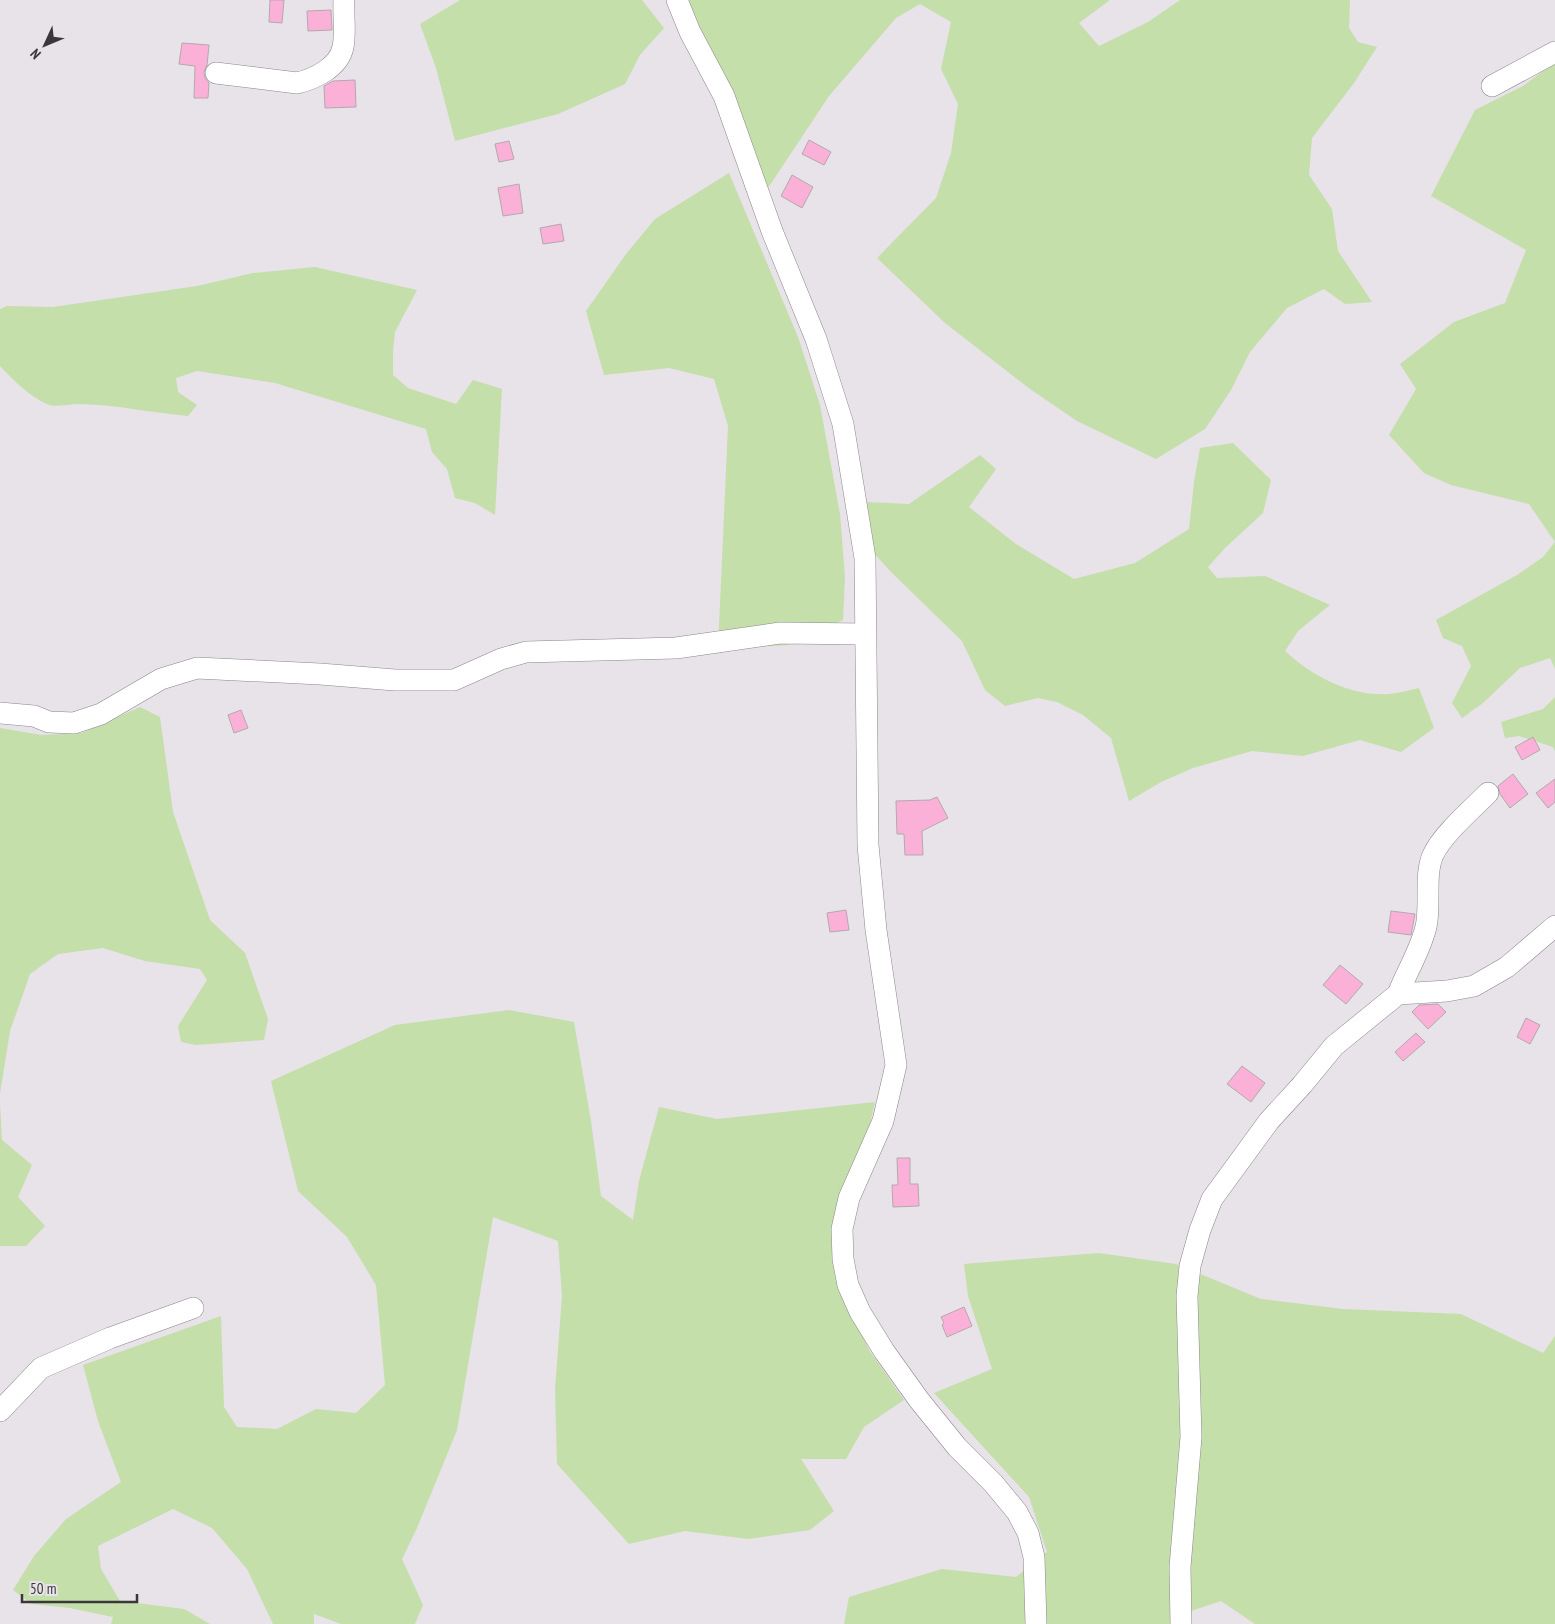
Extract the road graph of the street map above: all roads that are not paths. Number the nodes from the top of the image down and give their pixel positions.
1 (344, 0) edge
2 (677, 0) edge
3 (1555, 52) edge
4 (216, 73) dead end
5 (1492, 86) dead end
6 (865, 634) junction
7 (0, 713) edge
8 (1488, 793) dead end
9 (1555, 926) edge
10 (1398, 994) junction
11 (193, 1308) dead end
12 (0, 1411) edge
13 (1036, 1624) edge
14 (1181, 1624) edge

1 - 4 street
2 - 6 street
3 - 5 street
6 - 7 street
6 - 13 street
8 - 10 street
9 - 10 street
10 - 14 street
11 - 12 street

